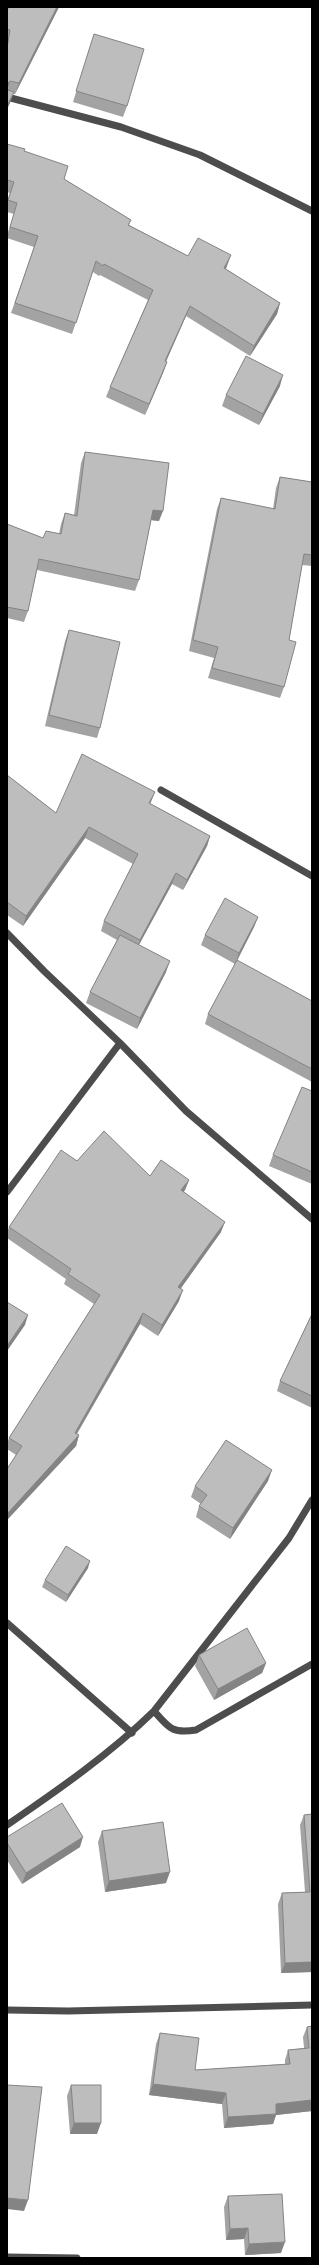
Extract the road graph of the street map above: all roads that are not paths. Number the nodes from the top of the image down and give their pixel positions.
1 (7, 97) edge
2 (312, 211) edge
3 (161, 790) dead end
4 (312, 876) edge
5 (7, 933) edge
6 (120, 1043) junction
7 (7, 1192) edge
8 (312, 1219) edge
9 (312, 1500) edge
10 (7, 1623) edge
11 (312, 1664) edge
12 (154, 1710) junction
13 (132, 1733) junction
14 (7, 1825) edge
15 (312, 2005) edge
16 (7, 2010) edge
17 (7, 2257) edge
18 (77, 2258) edge

1 - 2 street
3 - 4 street
5 - 6 street
6 - 7 street
6 - 8 street
9 - 12 street
10 - 13 street
11 - 12 street
12 - 13 street
13 - 14 street
15 - 16 street
17 - 18 street

